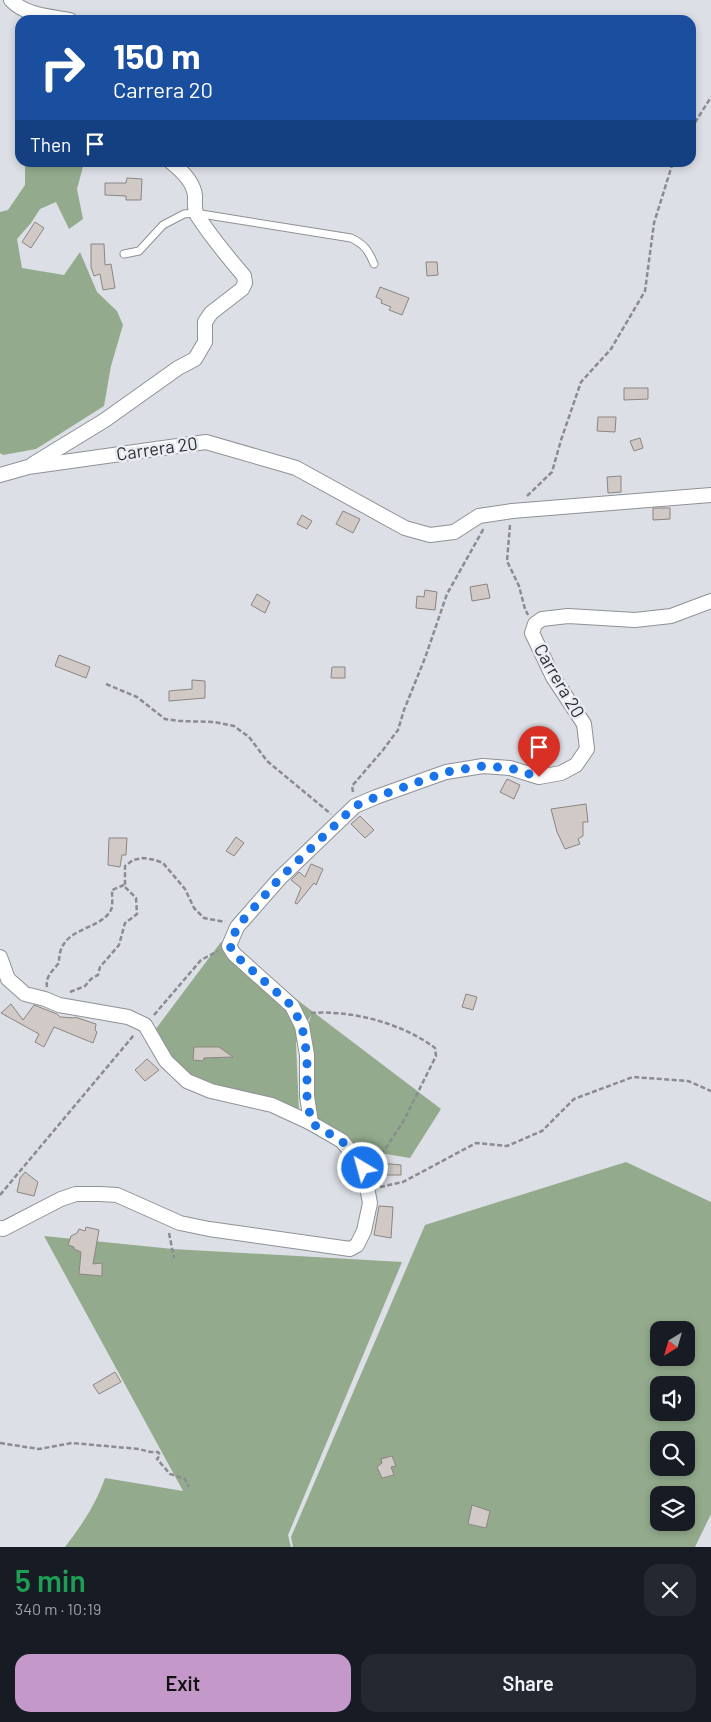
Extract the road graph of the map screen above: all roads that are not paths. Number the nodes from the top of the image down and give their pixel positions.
1 (11, 0) edge
2 (44, 15) edge
3 (177, 167) edge
4 (195, 213) junction
5 (124, 254) dead end
6 (374, 264) dead end
7 (28, 467) junction
8 (0, 475) edge
9 (711, 495) edge
10 (711, 601) edge
11 (0, 957) edge
12 (311, 1123) junction
13 (0, 1228) edge

1 - 2 street
3 - 4 street
4 - 5 lane
4 - 6 lane
4 - 7 street
7 - 8 street, Carrera 20
7 - 9 street, Carrera 20
10 - 12 street, Carrera 20
11 - 12 street
12 - 13 street

